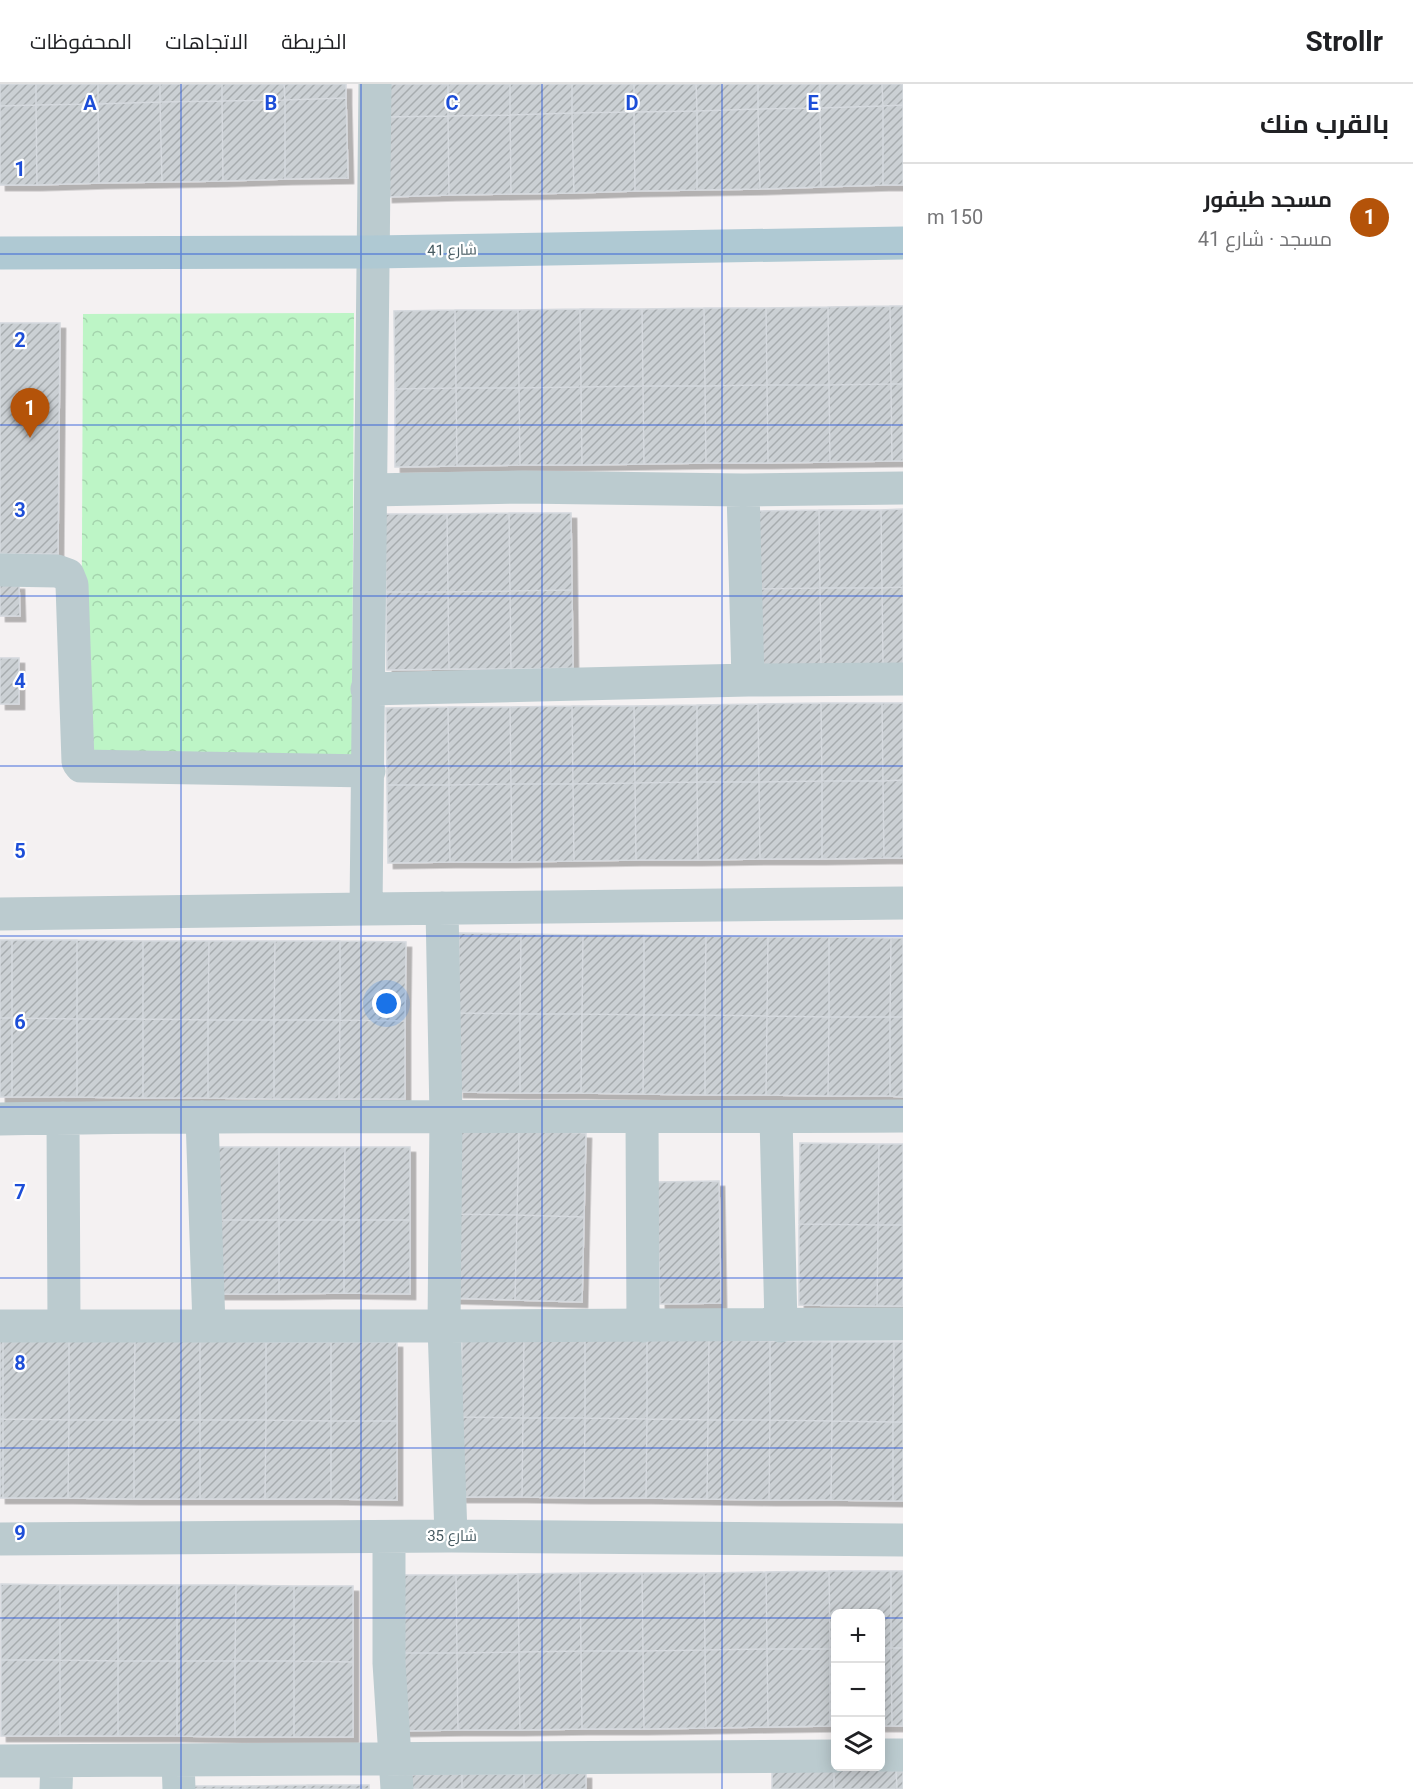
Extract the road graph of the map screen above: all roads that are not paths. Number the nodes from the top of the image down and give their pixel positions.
1 (375, 84) edge
2 (903, 243) edge
3 (373, 252) junction
4 (0, 253) edge
5 (903, 488) edge
6 (371, 490) junction
7 (742, 490) junction
8 (0, 570) edge
9 (903, 679) edge
10 (748, 680) junction
11 (367, 689) junction
12 (369, 771) junction
13 (903, 903) edge
14 (442, 908) junction
15 (366, 909) junction
16 (0, 914) edge
17 (446, 1116) junction
18 (903, 1116) edge
19 (202, 1117) junction
20 (776, 1117) junction
21 (63, 1118) junction
22 (642, 1118) junction
23 (0, 1119) edge
24 (903, 1324) edge
25 (64, 1325) junction
26 (0, 1326) edge
27 (209, 1326) junction
28 (444, 1326) junction
29 (643, 1326) junction
30 (781, 1326) junction
31 (451, 1536) junction
32 (389, 1537) junction
33 (0, 1539) edge
34 (903, 1540) edge
35 (885, 1755) edge
36 (903, 1755) edge
37 (831, 1756) edge
38 (0, 1761) edge
39 (396, 1774) edge
40 (57, 1775) edge
41 (178, 1775) edge

1 - 3 street
2 - 3 main road, شارع 41
3 - 4 main road, شارع 41
3 - 6 street
5 - 7 street
6 - 7 street
6 - 11 street
7 - 10 street
8 - 12 street
9 - 10 street
10 - 11 street
11 - 12 street
12 - 15 street
13 - 14 street
14 - 15 street
14 - 17 street
15 - 16 street
17 - 19 street
17 - 22 street
17 - 28 street
18 - 20 street
19 - 21 street
19 - 27 street
20 - 22 street
20 - 30 street
21 - 23 street
21 - 25 street
22 - 29 street
24 - 30 street
25 - 26 street
25 - 27 street
27 - 28 street
28 - 29 street
28 - 31 street
29 - 30 street
31 - 32 street, شارع 35
31 - 34 street, شارع 35
32 - 33 street, شارع 35
32 - 39 street
35 - 36 street
37 - 39 street
38 - 40 street
39 - 41 street
40 - 41 street

